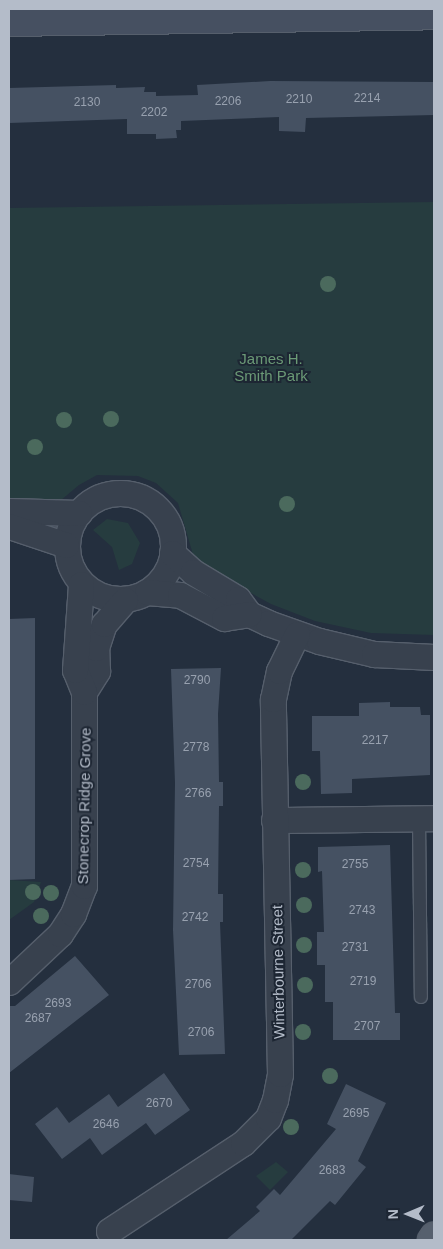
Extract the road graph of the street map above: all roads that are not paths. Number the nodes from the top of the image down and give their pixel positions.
1 (434, 15) edge
2 (9, 22) edge
3 (9, 511) edge
4 (79, 513) junction
5 (9, 526) edge
6 (66, 545) junction
7 (172, 553) junction
8 (81, 584) junction
9 (136, 596) junction
10 (249, 614) junction
11 (298, 634) junction
12 (434, 656) edge
13 (84, 692) junction
14 (427, 818) edge
15 (274, 820) junction
16 (9, 982) edge
17 (421, 997) dead end
18 (109, 1231) dead end
19 (434, 1237) edge
20 (432, 1240) edge

1 - 2 street
3 - 4 street
4 - 6 street
4 - 7 street
5 - 6 street
6 - 8 street
7 - 9 street
7 - 10 street
8 - 9 street
8 - 13 street, Stonecrop Ridge Grove
9 - 10 street
9 - 13 street
10 - 11 street
11 - 12 street
11 - 15 street, Winterbourne Street
13 - 16 street, Stonecrop Ridge Grove
14 - 15 street
14 - 17 lane
15 - 18 street, Winterbourne Street
19 - 20 main road

